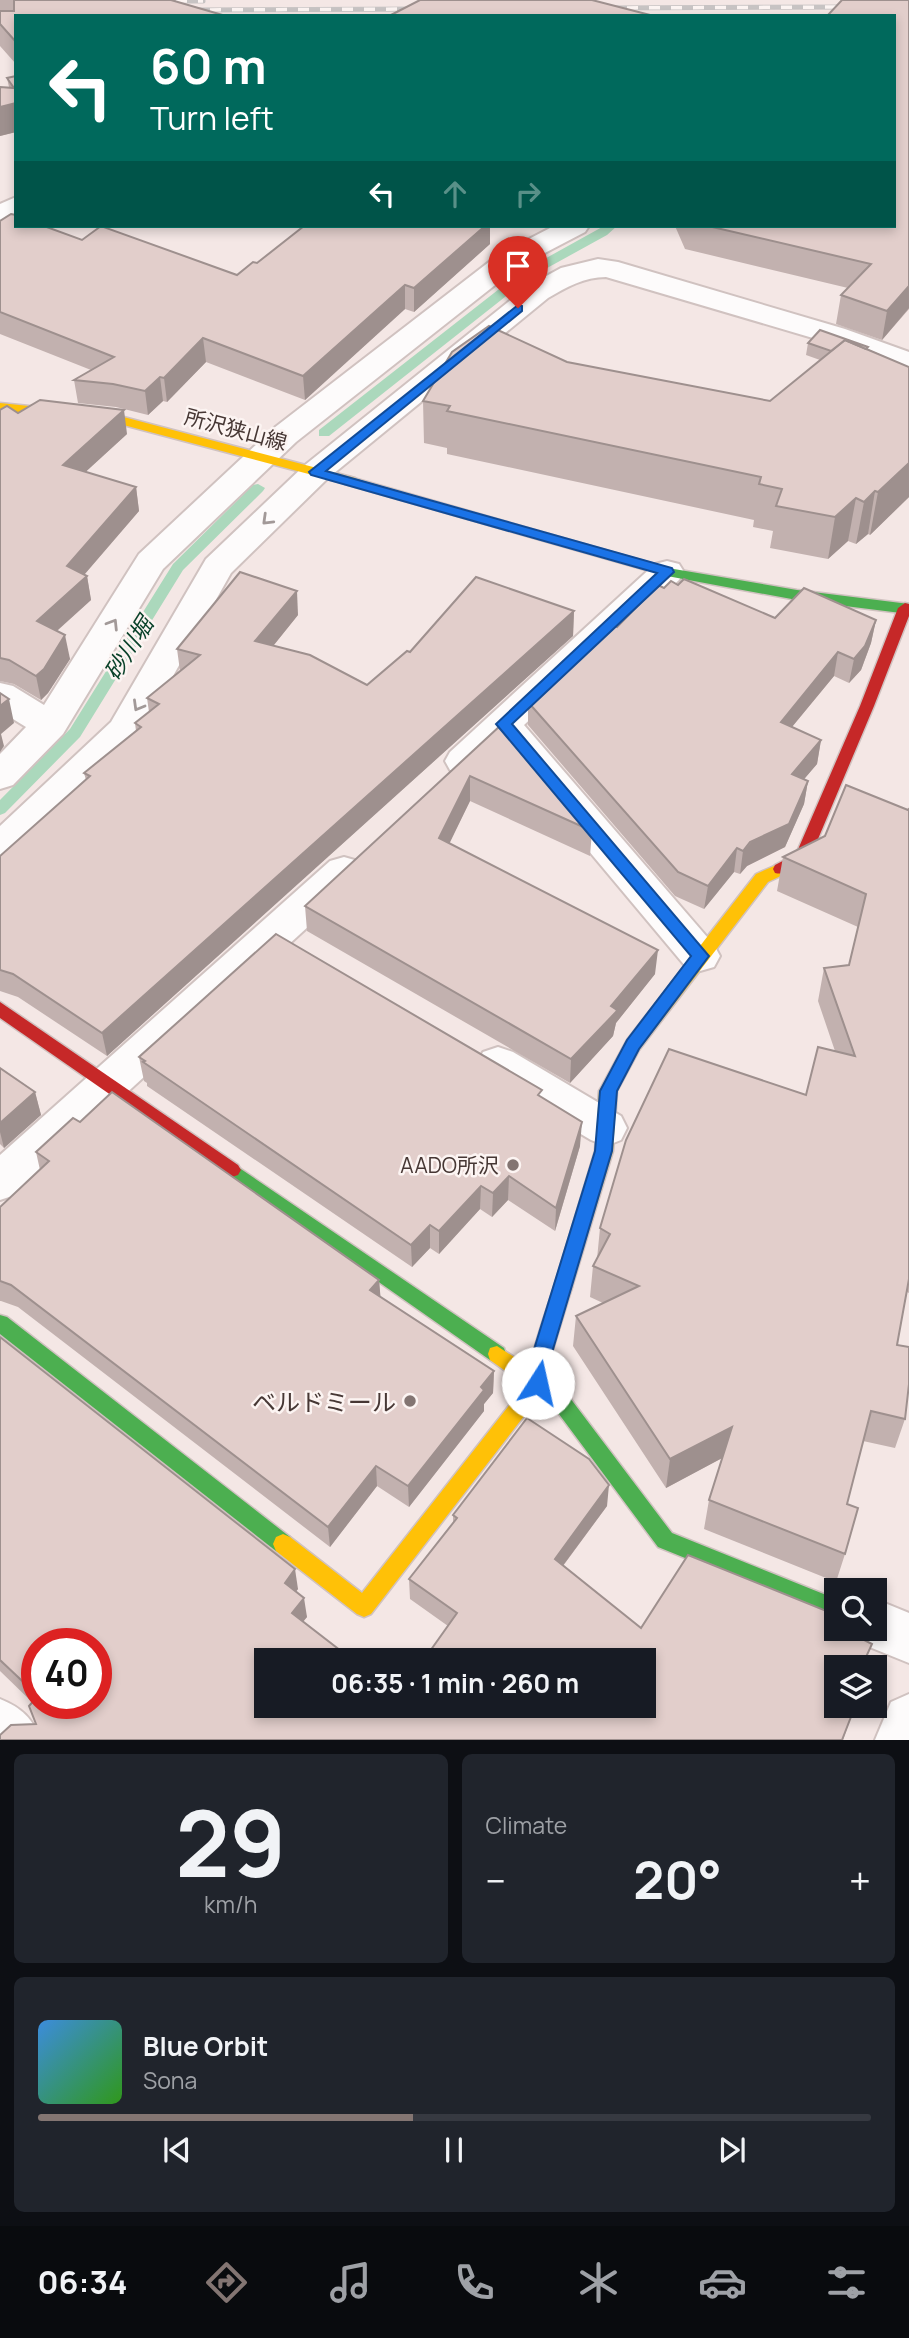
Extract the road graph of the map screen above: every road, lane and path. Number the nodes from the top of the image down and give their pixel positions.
1 (571, 228) edge
2 (909, 362) edge
3 (0, 407) edge
4 (263, 456) junction
5 (316, 472) junction
6 (667, 572) junction
7 (907, 609) edge
8 (0, 695) edge
9 (503, 724) junction
10 (50, 726) junction
11 (0, 776) edge
12 (434, 788) edge
13 (0, 849) edge
14 (365, 852) edge
15 (275, 934) junction
16 (311, 955) edge
17 (700, 956) junction
18 (0, 1009) edge
19 (466, 1045) edge
20 (107, 1085) junction
21 (606, 1128) junction
22 (0, 1182) edge
23 (0, 1323) edge
24 (538, 1383) junction
25 (824, 1604) edge
26 (887, 1629) edge
27 (909, 1638) edge
28 (909, 1720) edge
29 (0, 1725) edge
30 (15, 1740) edge
31 (901, 1740) edge

1 - 4 street
2 - 5 street
3 - 4 street, 所沢狭山線
4 - 5 street, 所沢狭山線
10 -> 4 street
5 - 6 street, 所沢狭山線
5 -> 13 street
6 - 7 street, 所沢狭山線
6 - 9 street
7 - 17 street
8 - 10 street
9 - 12 street
9 - 17 street
10 - 11 street
14 - 15 street
15 - 16 street
15 - 20 street
17 - 21 street
18 - 20 street
19 - 21 street
20 - 22 street
20 - 24 street
21 - 24 street
23 - 24 street
24 - 25 street
26 - 27 street
28 - 31 street
29 - 30 street

